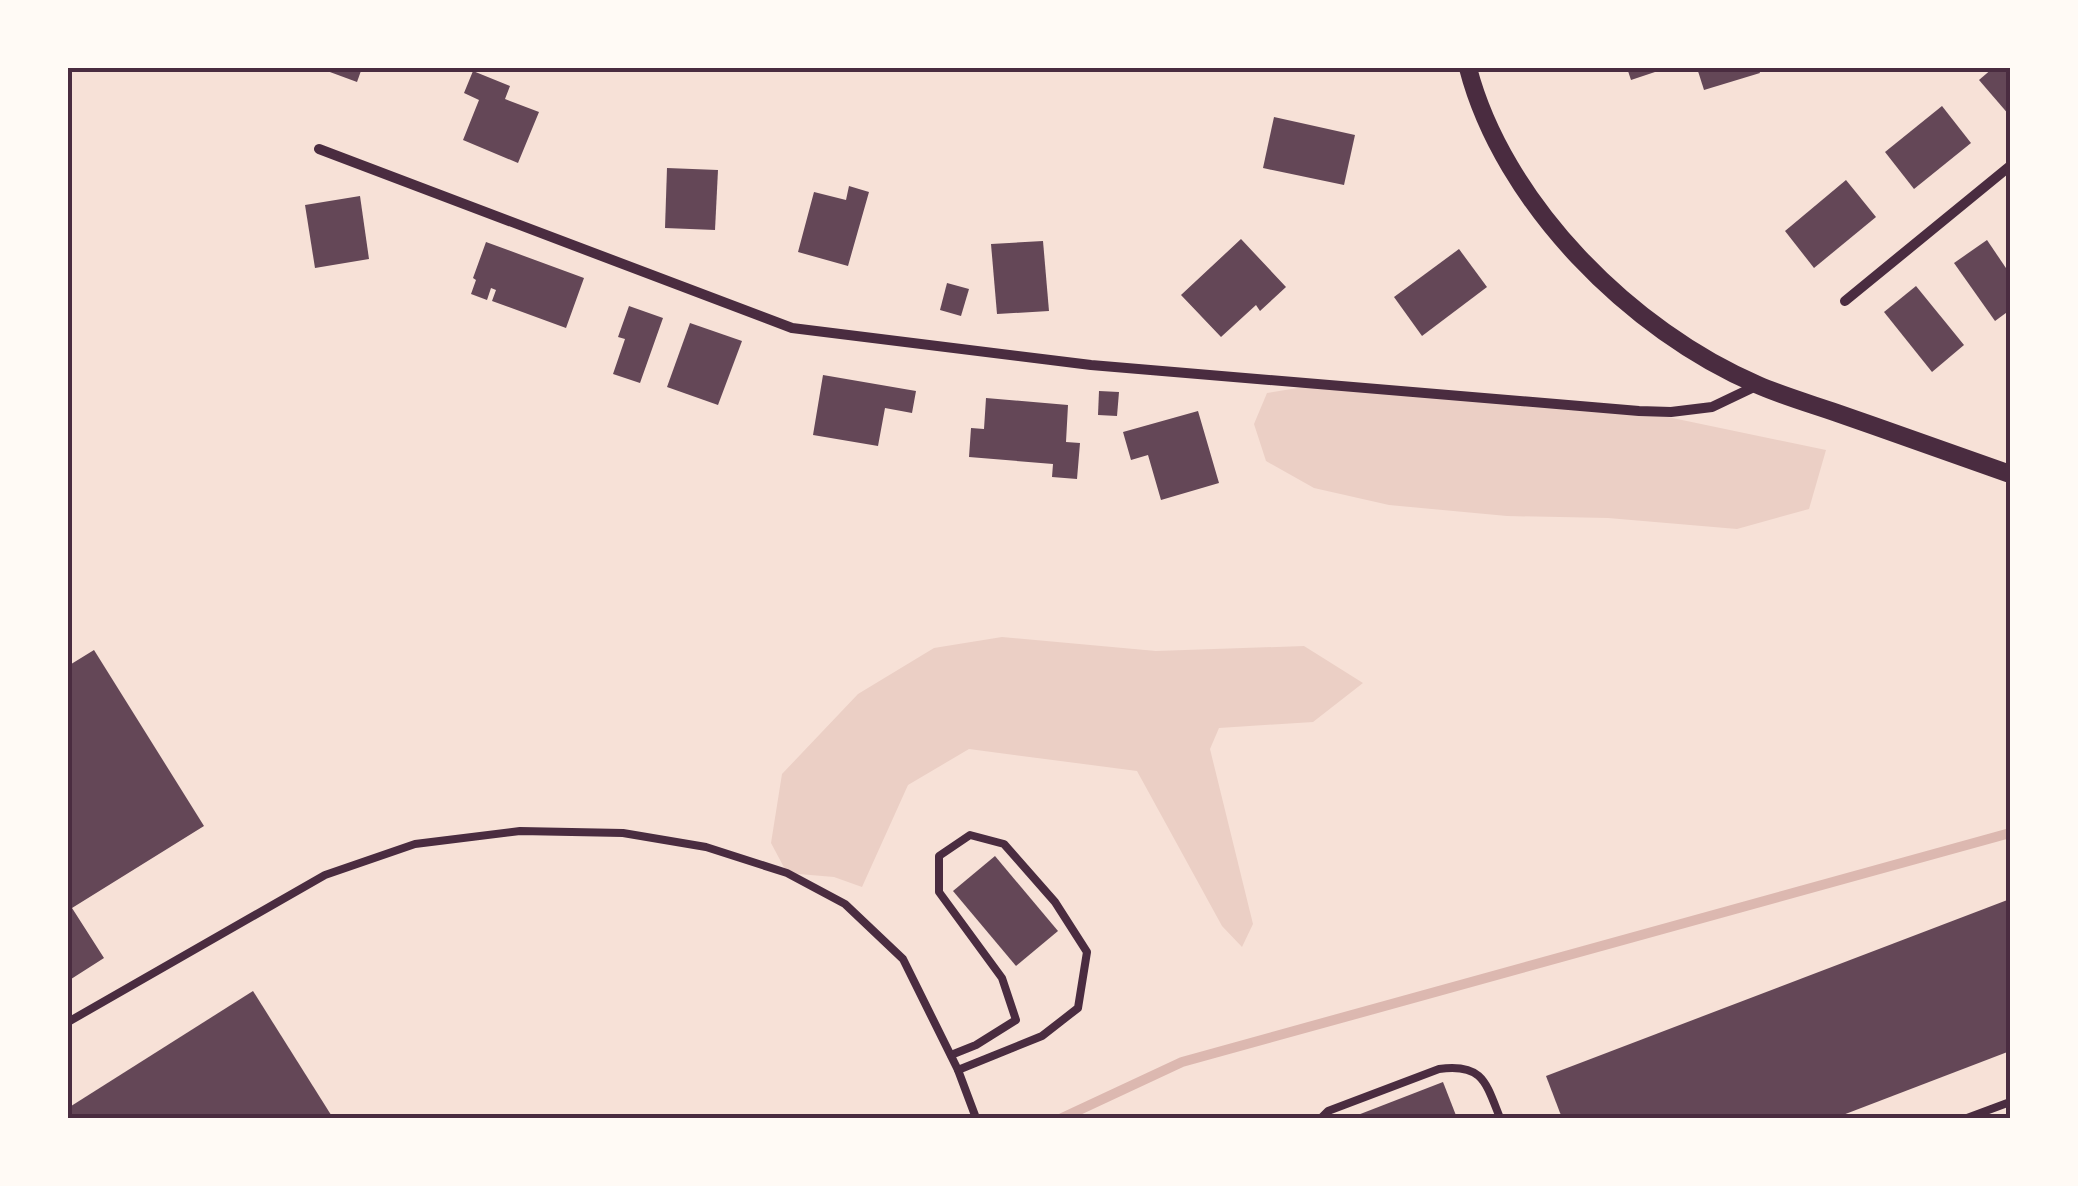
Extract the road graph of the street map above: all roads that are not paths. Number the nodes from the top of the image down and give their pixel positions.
1 (1468, 68) edge
2 (319, 150) dead end
3 (2010, 166) edge
4 (1845, 300) dead end
5 (1757, 385) junction
6 (2010, 474) edge
7 (68, 1022) edge
8 (951, 1055) junction
9 (958, 1070) junction
10 (2010, 1102) edge
11 (976, 1118) edge
12 (1321, 1118) edge
13 (1500, 1118) edge
14 (1967, 1118) edge

1 - 5 street
2 - 5 street
3 - 4 street
5 - 6 street
7 - 8 lane
8 - 9 lane
8 - 9 lane
9 - 11 lane
10 - 14 lane
12 - 13 lane

